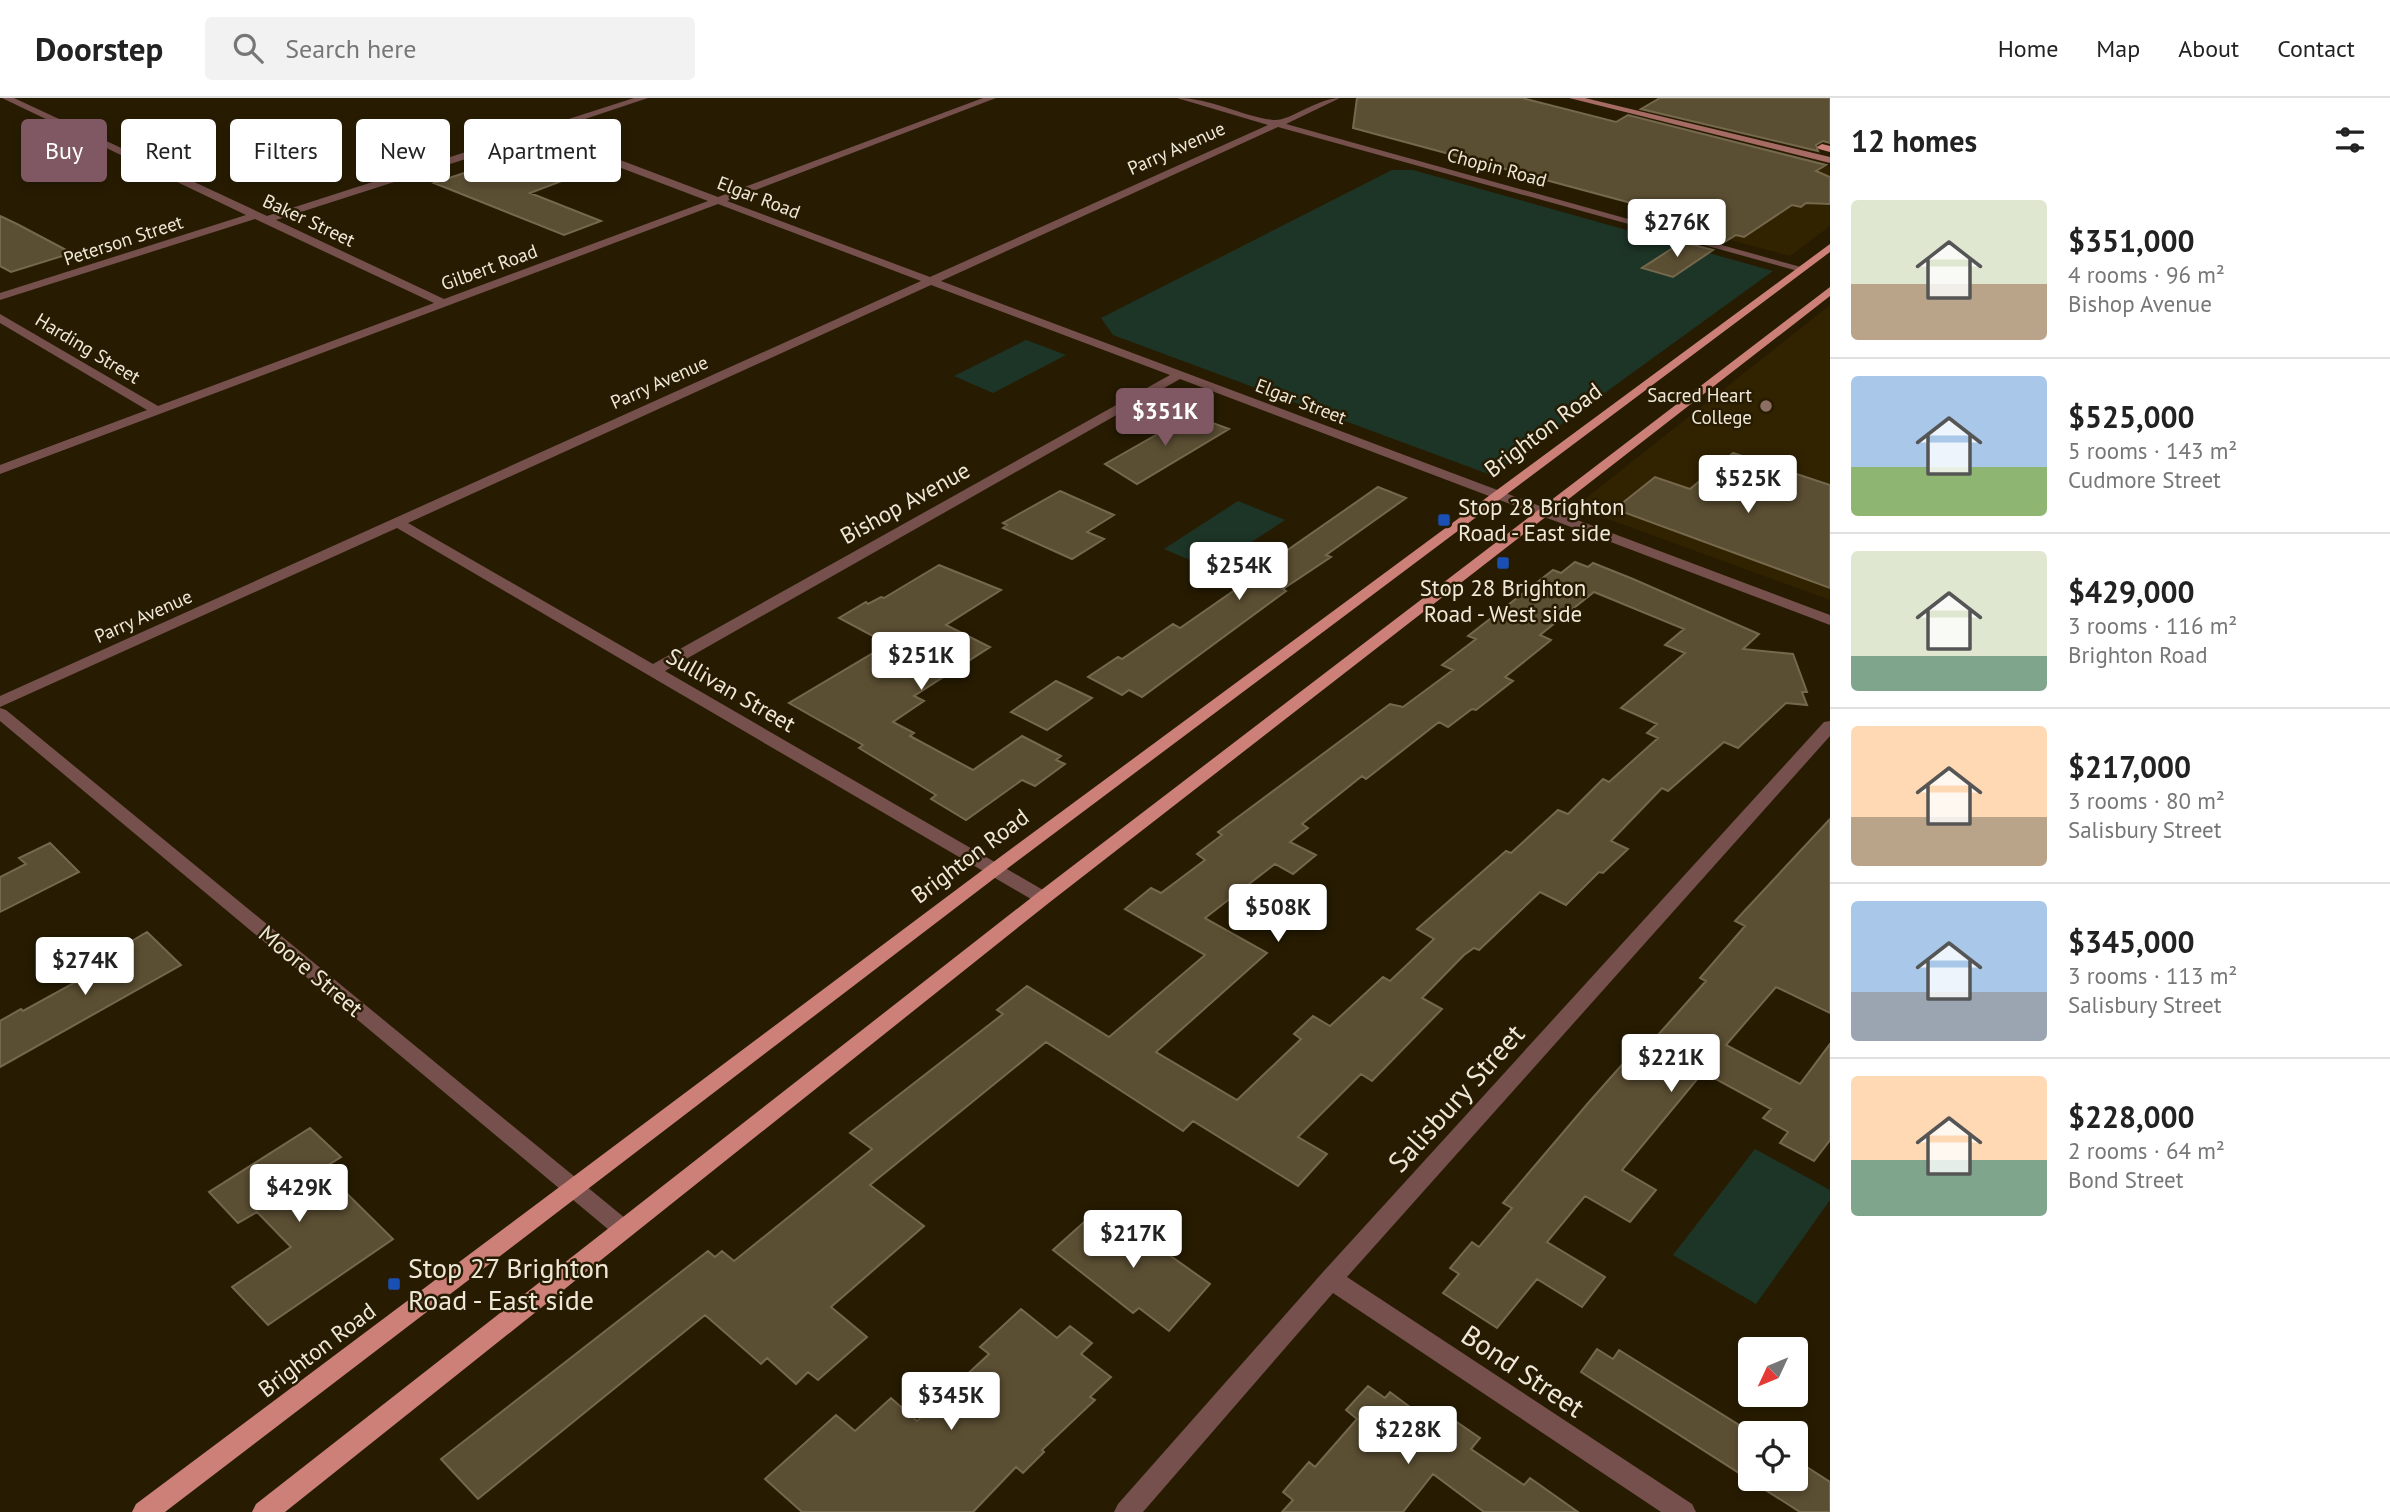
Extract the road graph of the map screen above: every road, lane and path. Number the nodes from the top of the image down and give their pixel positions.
1 (7, 98) edge
2 (643, 98) edge
3 (990, 98) edge
4 (1182, 98) edge
5 (1335, 98) edge
6 (1574, 98) edge
7 (1615, 98) edge
8 (577, 119) edge
9 (1276, 124) junction
10 (1827, 149) edge
11 (464, 155) edge
12 (1830, 160) edge
13 (621, 164) edge
14 (718, 200) junction
15 (261, 218) junction
16 (1830, 247) edge
17 (1802, 269) junction
18 (930, 280) junction
19 (1830, 290) edge
20 (0, 297) edge
21 (443, 303) junction
22 (0, 318) edge
23 (1179, 375) junction
24 (157, 411) junction
25 (0, 470) edge
26 (1498, 496) junction
27 (1541, 512) junction
28 (397, 522) junction
29 (1830, 620) edge
30 (653, 671) junction
31 (0, 702) edge
32 (0, 713) edge
33 (1830, 726) edge
34 (994, 870) junction
35 (1043, 898) junction
36 (574, 1189) junction
37 (624, 1229) junction
38 (1331, 1279) junction
39 (145, 1512) edge
40 (265, 1512) edge
41 (1127, 1512) edge
42 (1683, 1512) edge

1 - 15 street, Baker Street
2 - 8 street, Peterson Street
3 - 14 street, Gilbert Road
4 - 9 street, Chopin Road
5 - 9 street, Parry Avenue
6 - 12 main road
7 - 10 main road
9 - 17 street, Chopin Road
9 - 18 street, Parry Avenue
11 - 15 street, Peterson Street
13 - 14 street, Elgar Road
14 - 18 street, Elgar Road
14 - 21 street, Gilbert Road
15 - 20 street, Peterson Street
15 - 21 street, Baker Street
16 - 17 main road, Brighton Road
17 - 26 main road, Brighton Road
18 - 23 street, Elgar Street
18 - 28 street, Parry Avenue
19 - 27 main road
21 - 24 street, Gilbert Road
22 - 24 street, Harding Street
23 - 26 street, Elgar Street
23 - 30 street, Bishop Avenue
24 - 25 street, Gilbert Road
26 - 27 street, Elgar Street
26 - 34 main road, Brighton Road
27 - 29 street, Elgar Street
27 - 35 main road
28 - 30 street, Sullivan Street
28 - 31 street, Parry Avenue
30 - 34 street, Sullivan Street
32 - 36 street, Moore Street
33 - 38 street, Salisbury Street
34 - 35 street, Sullivan Street
34 - 36 main road, Brighton Road
35 - 37 main road
36 - 37 street, Moore Street
36 - 39 main road, Brighton Road
37 - 40 main road
38 - 41 street, Salisbury Street
38 - 42 street, Bond Street

